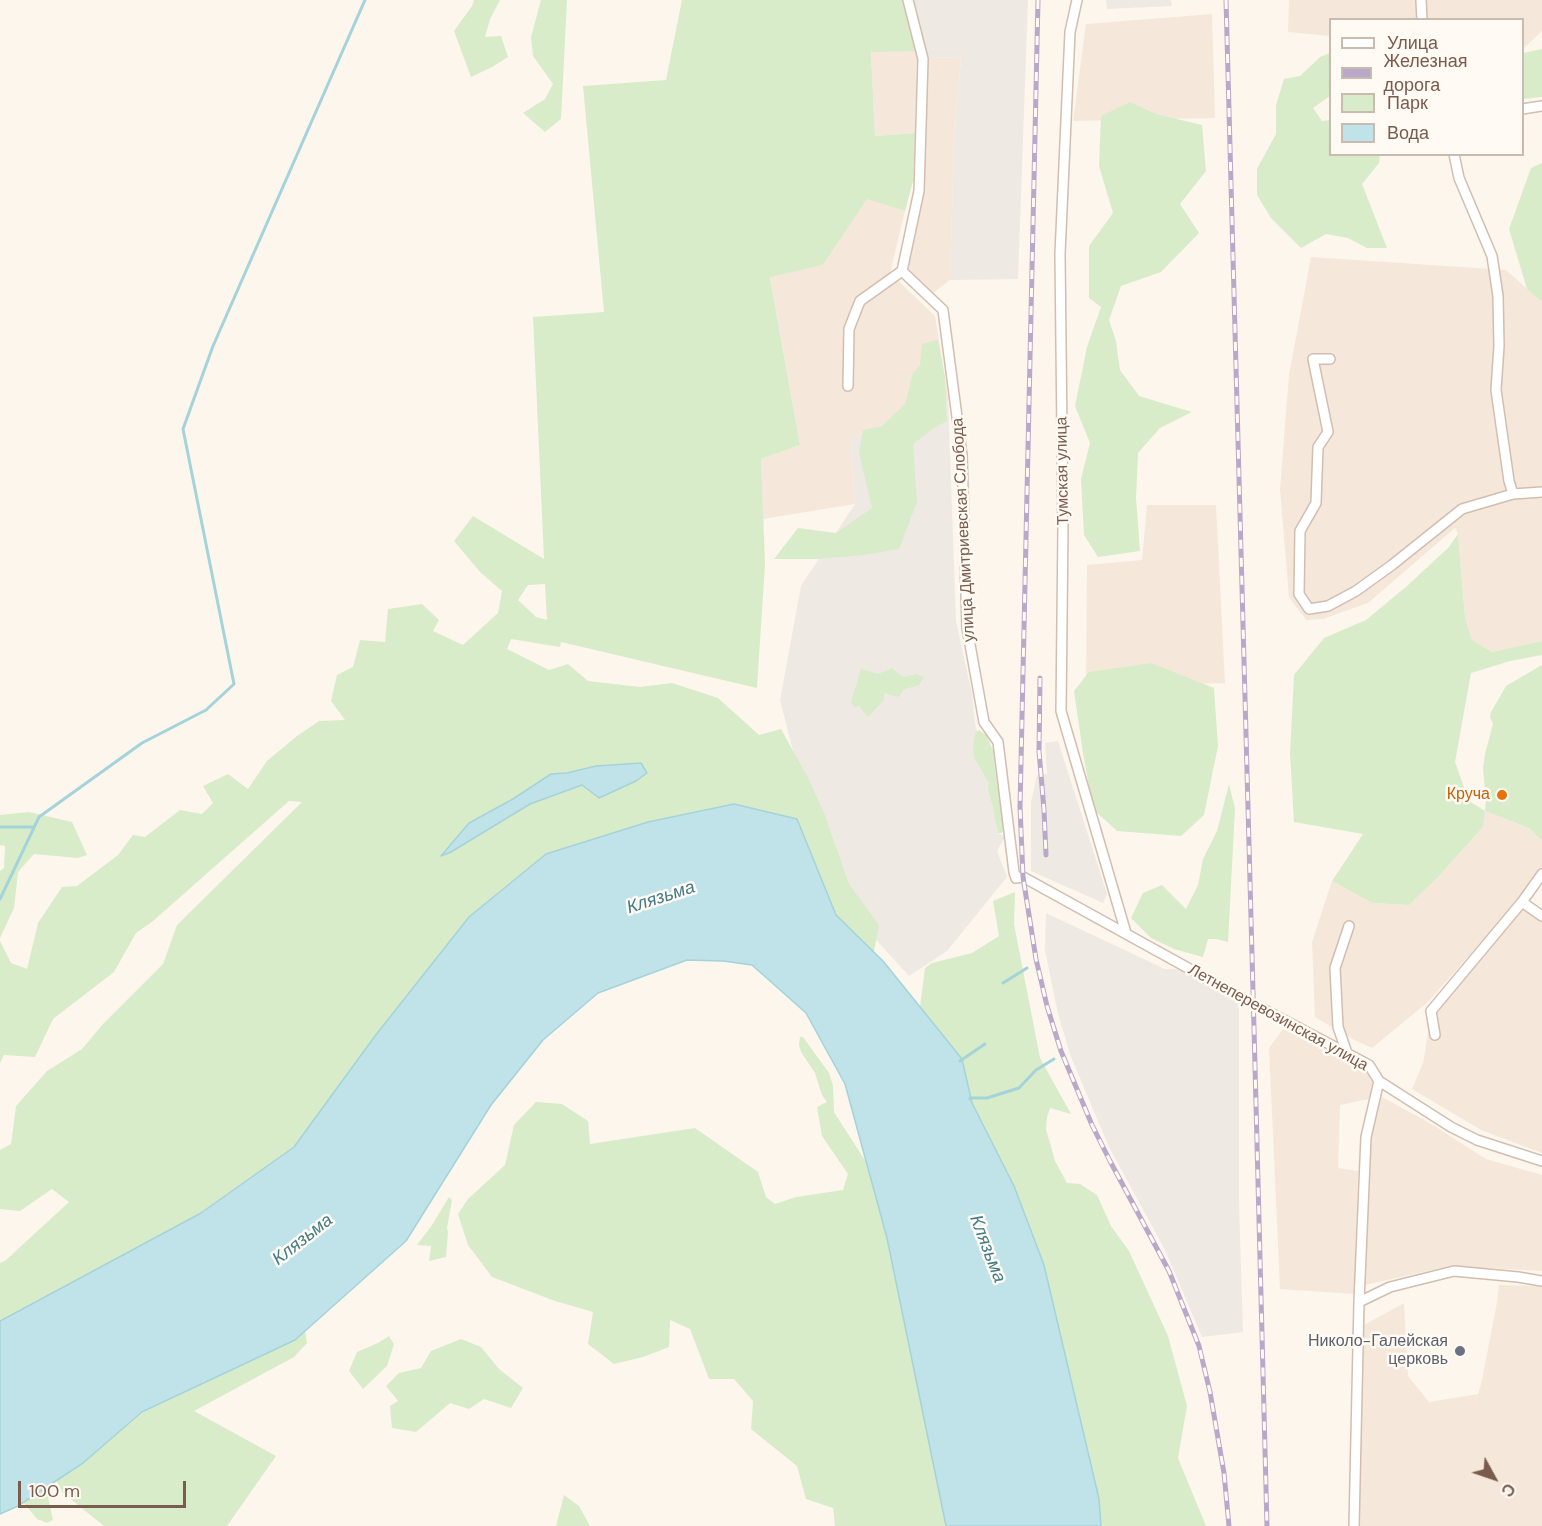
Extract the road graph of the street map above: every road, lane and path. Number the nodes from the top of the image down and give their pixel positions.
1 (908, 0) edge
2 (1077, 0) edge
3 (1421, 0) edge
4 (1422, 18) edge
5 (1542, 106) edge
6 (1524, 109) edge
7 (1454, 156) edge
8 (902, 272) junction
9 (1330, 359) dead end
10 (848, 386) dead end
11 (1542, 492) edge
12 (1514, 494) junction
13 (1014, 872) joint
14 (1542, 874) edge
15 (1522, 902) junction
16 (1542, 916) edge
17 (1349, 926) dead end
18 (1126, 933) junction
19 (1435, 1035) dead end
20 (1347, 1053) junction
21 (1379, 1081) junction
22 (1542, 1161) edge
23 (1542, 1281) edge
24 (1359, 1302) junction
25 (1354, 1526) edge

1 - 8 street
2 - 18 street, Тумская улица
3 - 4 street
5 - 6 street
7 - 12 street
8 - 10 street
8 - 13 street, улица Дмитриевская Слобода
9 - 12 street
11 - 12 street
13 - 18 street, Летнеперевозинская улица
14 - 15 street
15 - 16 street
15 - 19 street
17 - 20 street
18 - 20 street, Летнеперевозинская улица
20 - 21 street, Летнеперевозинская улица
21 - 22 street, Летнеперевозинская улица
21 - 24 street
23 - 24 street
24 - 25 street

